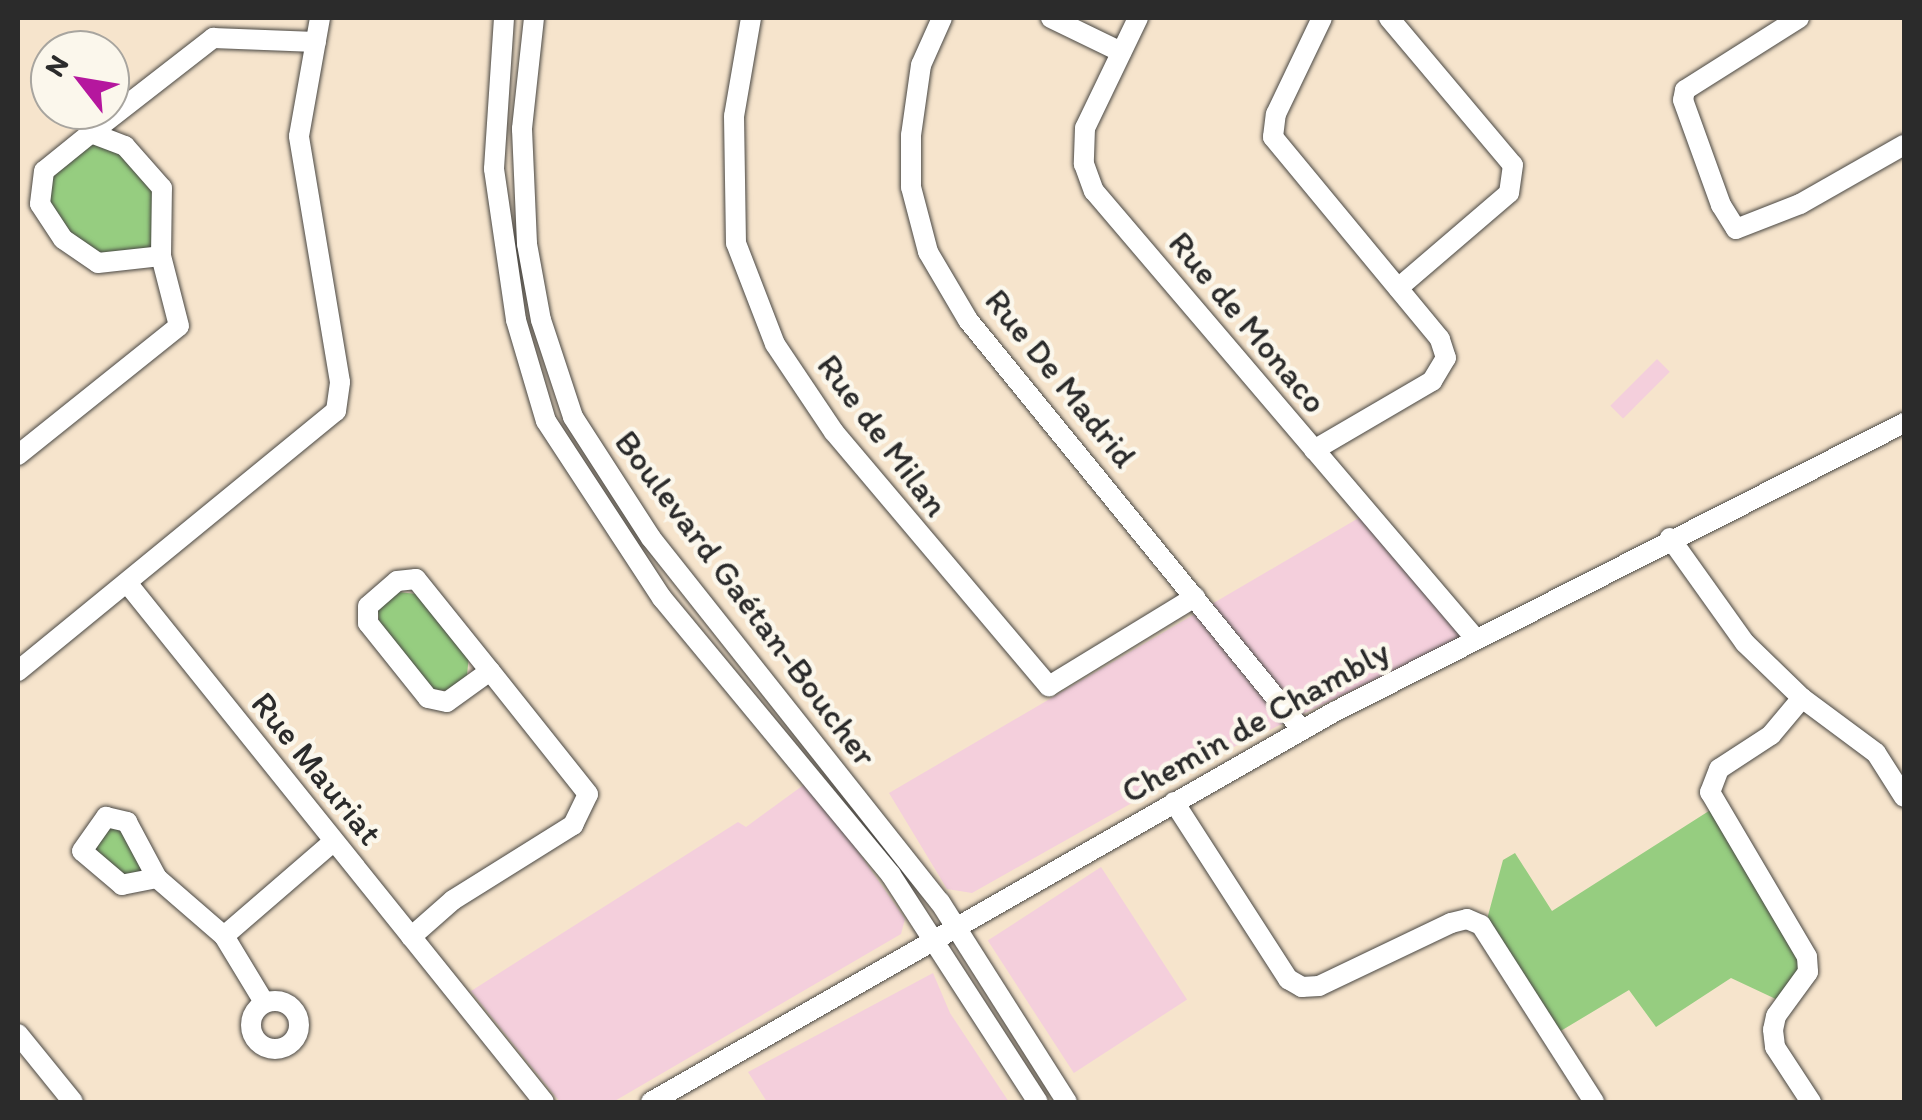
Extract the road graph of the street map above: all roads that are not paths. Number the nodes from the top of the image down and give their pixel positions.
1 (320, 18) edge
2 (504, 18) edge
3 (534, 18) edge
4 (751, 18) edge
5 (942, 18) edge
6 (1050, 18) edge
7 (1138, 18) edge
8 (1322, 18) edge
9 (1389, 18) edge
10 (1799, 18) edge
11 (316, 42) junction
12 (1122, 52) junction
13 (91, 134) junction
14 (1904, 145) edge
15 (161, 256) junction
16 (1398, 288) junction
17 (1904, 423) edge
18 (1314, 450) junction
19 (18, 453) edge
20 (1670, 538) junction
21 (128, 584) junction
22 (1196, 597) junction
23 (1474, 638) junction
24 (18, 670) edge
25 (490, 671) junction
26 (1802, 698) junction
27 (1302, 730) junction
28 (1904, 797) edge
29 (1174, 802) junction
30 (334, 842) junction
31 (156, 878) dead end
32 (956, 927) junction
33 (224, 936) junction
34 (411, 938) junction
35 (934, 940) junction
36 (264, 1002) dead end
37 (18, 1034) edge
38 (73, 1102) edge
39 (544, 1102) edge
40 (651, 1102) edge
41 (1038, 1102) edge
42 (1066, 1102) edge
43 (1594, 1102) edge
44 (1812, 1102) edge

1 - 11 street
2 - 35 street, Boulevard Gaétan-Boucher
3 - 32 street, Boulevard Gaétan-Boucher
4 - 22 street, Rue de Milan
5 - 22 street, Rue De Madrid
6 - 12 street
7 - 12 street, Rue de Monaco
8 - 16 street
9 - 16 street
10 - 14 street
11 - 13 street
11 - 21 street
12 - 18 street, Rue de Monaco
13 - 15 street
13 - 15 street
15 - 19 street
16 - 18 street
17 - 20 street, Chemin de Chambly
18 - 23 street, Rue de Monaco
20 - 23 street, Chemin de Chambly
20 - 26 street
21 - 24 street
21 - 30 street, Rue Mauriat
22 - 27 street, Rue De Madrid
23 - 27 street, Chemin de Chambly
25 - 25 street
25 - 34 street
26 - 28 street
26 - 44 street
27 - 29 street, Chemin de Chambly
29 - 32 street, Chemin de Chambly
29 - 43 street
30 - 33 street
30 - 34 street, Rue Mauriat
31 - 33 street
32 - 35 street, Chemin de Chambly
32 - 42 street, Boulevard Gaétan-Boucher
33 - 36 street
34 - 39 street, Rue Mauriat
35 - 40 street, Chemin de Chambly
35 - 41 street, Boulevard Gaétan-Boucher
37 - 38 street

